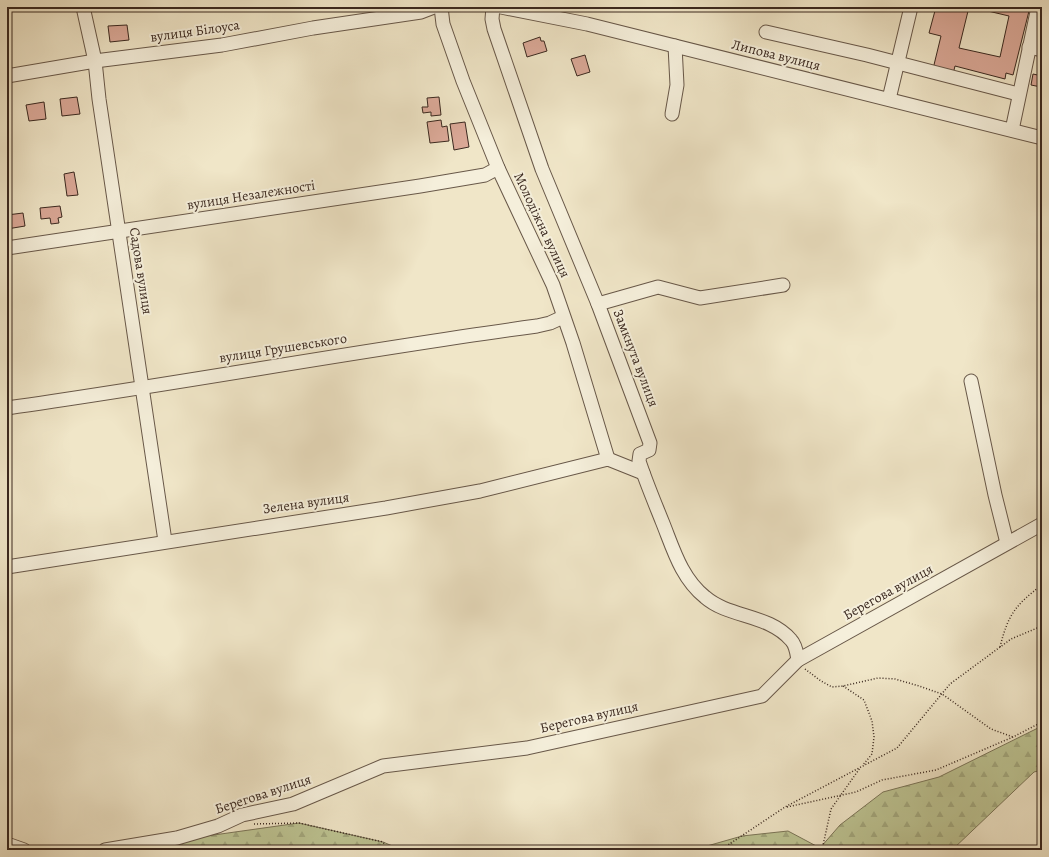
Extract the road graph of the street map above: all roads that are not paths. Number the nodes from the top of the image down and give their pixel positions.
1 (83, 7) edge
2 (434, 7) edge
3 (441, 7) edge
4 (493, 7) edge
5 (501, 7) edge
6 (911, 7) edge
7 (1038, 7) edge
8 (766, 32) dead end
9 (675, 46) junction
10 (1036, 48) edge
11 (95, 61) junction
12 (896, 63) junction
13 (7, 76) edge
14 (1018, 94) junction
15 (888, 99) junction
16 (672, 114) dead end
17 (1012, 130) junction
18 (1042, 138) edge
19 (498, 168) junction
20 (119, 231) junction
21 (7, 248) edge
22 (783, 284) dead end
23 (598, 304) junction
24 (564, 317) junction
25 (971, 381) dead end
26 (142, 389) junction
27 (7, 408) edge
28 (608, 459) junction
29 (643, 473) junction
30 (1042, 524) edge
31 (165, 541) junction
32 (1007, 543) junction
33 (7, 567) edge
34 (798, 660) junction
35 (7, 844) edge
36 (24, 850) edge
37 (106, 850) edge

1 - 11 street, Садова вулиця
2 - 11 street, вулиця Білоуса
3 - 19 street, Молодіжна вулиця
4 - 23 street, Замкнута вулиця
5 - 9 street, Липова вулиця
6 - 12 street
7 - 10 street
8 - 12 street
9 - 15 street, Липова вулиця
9 - 16 street
10 - 14 street
11 - 13 street, вулиця Білоуса
11 - 20 street, Садова вулиця
12 - 14 street
12 - 15 street
14 - 17 street
15 - 17 street, Липова вулиця
17 - 18 street, Липова вулиця
19 - 20 street, вулиця Незалежності
19 - 24 street, Молодіжна вулиця
20 - 21 street, вулиця Незалежності
20 - 26 street, Садова вулиця
22 - 23 street
23 - 29 street, Замкнута вулиця
24 - 26 street, вулиця Грушевського
24 - 28 street, Молодіжна вулиця
25 - 32 street
26 - 27 street, вулиця Грушевського
26 - 31 street, Садова вулиця
28 - 29 street
28 - 31 street, Зелена вулиця
29 - 34 street, Замкнута вулиця
30 - 32 street, Берегова вулиця
31 - 33 street, Зелена вулиця
32 - 34 street, Берегова вулиця
34 - 37 street, Берегова вулиця
35 - 36 street

